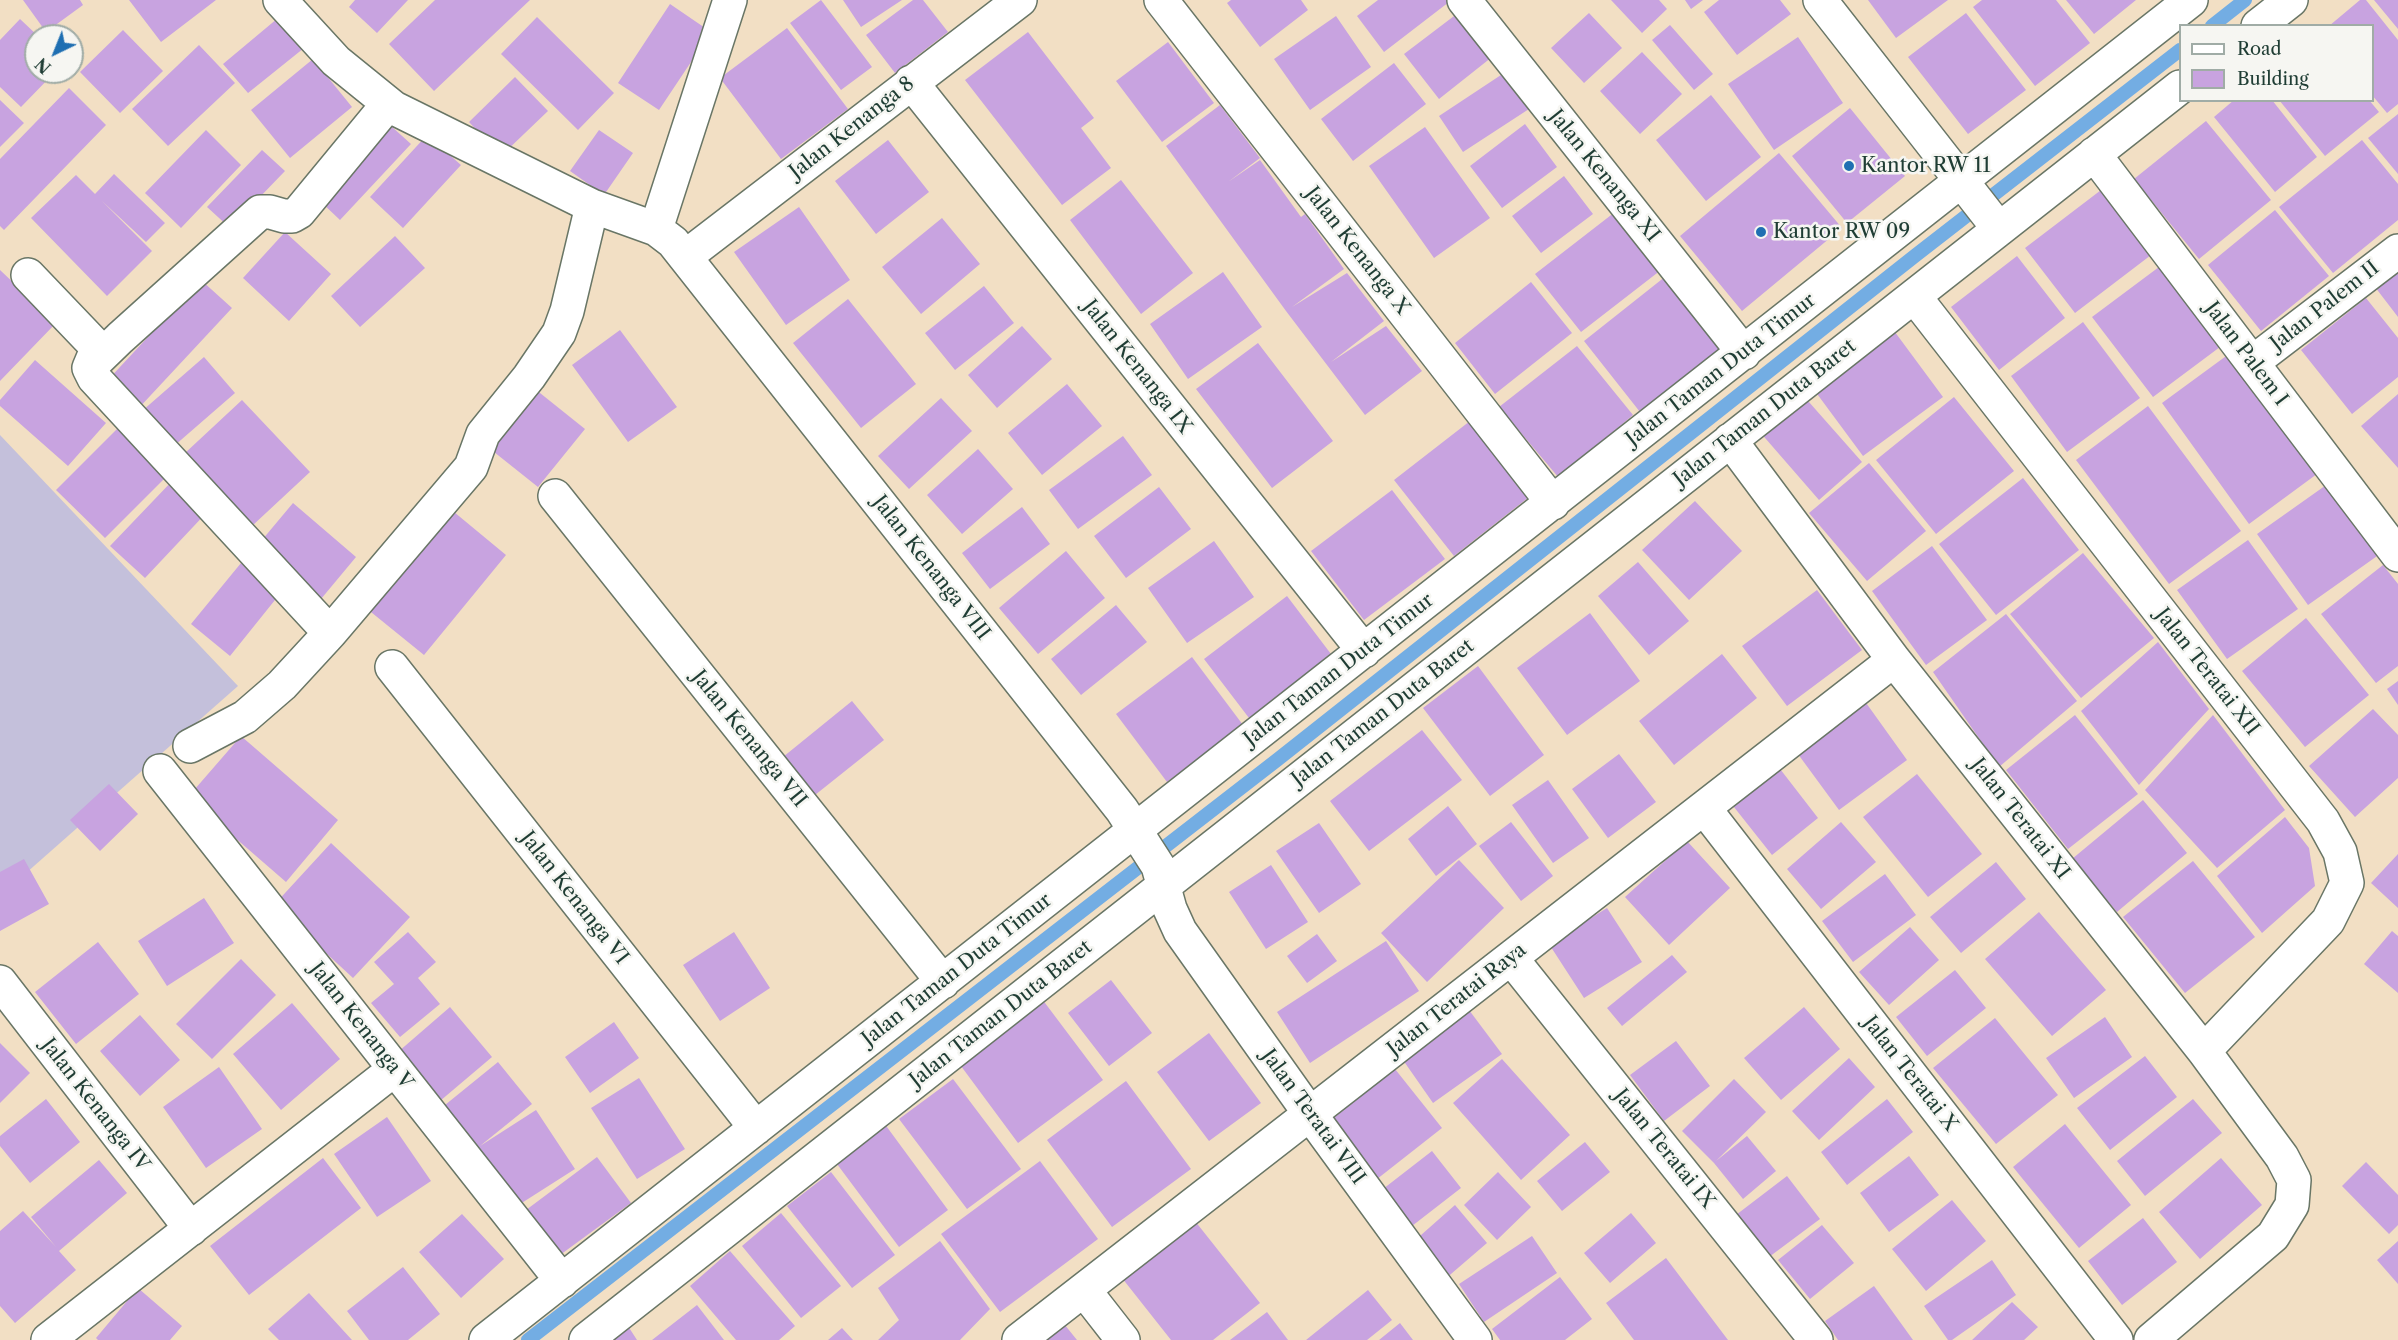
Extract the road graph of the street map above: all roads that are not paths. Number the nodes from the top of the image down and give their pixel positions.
1 (280, 0) edge
2 (730, 0) edge
3 (1020, 0) edge
4 (1161, 0) edge
5 (1464, 0) edge
6 (1820, 0) edge
7 (2191, 0) edge
8 (2291, 0) edge
9 (2261, 24) edge
10 (911, 82) junction
11 (2179, 89) edge
12 (388, 104) junction
13 (2094, 154) junction
14 (1978, 202) junction
15 (592, 206) junction
16 (656, 229) junction
17 (2398, 250) edge
18 (685, 257) junction
19 (28, 275) dead end
20 (1914, 296) junction
21 (1744, 353) junction
22 (2253, 362) junction
23 (89, 368) junction
24 (1730, 440) junction
25 (555, 496) dead end
26 (1552, 503) junction
27 (2398, 555) edge
28 (330, 633) junction
29 (1364, 651) junction
30 (1894, 660) junction
31 (392, 667) dead end
32 (190, 746) dead end
33 (160, 771) dead end
34 (1704, 808) junction
35 (1137, 835) junction
36 (1161, 876) junction
37 (1511, 958) junction
38 (0, 982) edge
39 (943, 982) junction
40 (2204, 1051) junction
41 (395, 1070) junction
42 (1310, 1114) junction
43 (756, 1128) junction
44 (191, 1229) junction
45 (562, 1281) junction
46 (1084, 1290) junction
47 (48, 1340) edge
48 (486, 1340) edge
49 (586, 1340) edge
50 (1019, 1340) edge
51 (1123, 1340) edge
52 (1475, 1340) edge
53 (1816, 1340) edge
54 (2116, 1340) edge
55 (2151, 1340) edge

1 - 12 street
2 - 16 street
3 - 10 street, Jalan Kenanga 8
4 - 26 street, Jalan Kenanga X
5 - 21 street, Jalan Kenanga XI
6 - 14 street
7 - 14 street, Jalan Taman Duta Timur
8 - 9 street
10 - 18 street, Jalan Kenanga 8
10 - 29 street, Jalan Kenanga IX
11 - 13 street, Jalan Taman Duta Baret
12 - 15 street
12 - 23 street
13 - 14 street, Jalan Taman Duta Baret
13 - 22 street, Jalan Palem I
14 - 20 street, Jalan Taman Duta Baret
14 - 21 street, Jalan Taman Duta Timur
15 - 16 street
15 - 28 street
16 - 18 street, Jalan Kenanga VIII
17 - 22 street, Jalan Palem II
18 - 35 street, Jalan Kenanga VIII
19 - 23 street
20 - 24 street, Jalan Taman Duta Baret
20 - 40 street, Jalan Teratai XII
21 - 26 street, Jalan Taman Duta Timur
22 - 27 street, Jalan Palem I
23 - 28 street
24 - 30 street, Jalan Teratai XI
24 - 36 street, Jalan Taman Duta Baret
25 - 39 street, Jalan Kenanga VII
26 - 29 street, Jalan Taman Duta Timur
28 - 32 street
29 - 35 street, Jalan Taman Duta Timur
30 - 34 street, Jalan Teratai Raya
30 - 40 street, Jalan Teratai XI
31 - 43 street, Jalan Kenanga VI
33 - 41 street, Jalan Kenanga V
34 - 37 street, Jalan Teratai Raya
34 - 54 street, Jalan Teratai X
35 - 36 street, Jalan Kenanga VIII
35 - 39 street, Jalan Taman Duta Timur
36 - 42 street, Jalan Teratai VIII
36 - 49 street, Jalan Taman Duta Baret
37 - 42 street, Jalan Teratai Raya
37 - 53 street, Jalan Teratai IX
38 - 44 street, Jalan Kenanga IV
39 - 43 street, Jalan Taman Duta Timur
40 - 55 street, Jalan Teratai XI
41 - 44 street
41 - 45 street, Jalan Kenanga V
42 - 46 street, Jalan Teratai Raya
42 - 52 street, Jalan Teratai VIII
43 - 45 street, Jalan Taman Duta Timur
44 - 47 street
45 - 48 street, Jalan Taman Duta Timur
46 - 50 street, Jalan Teratai Raya
46 - 51 street

